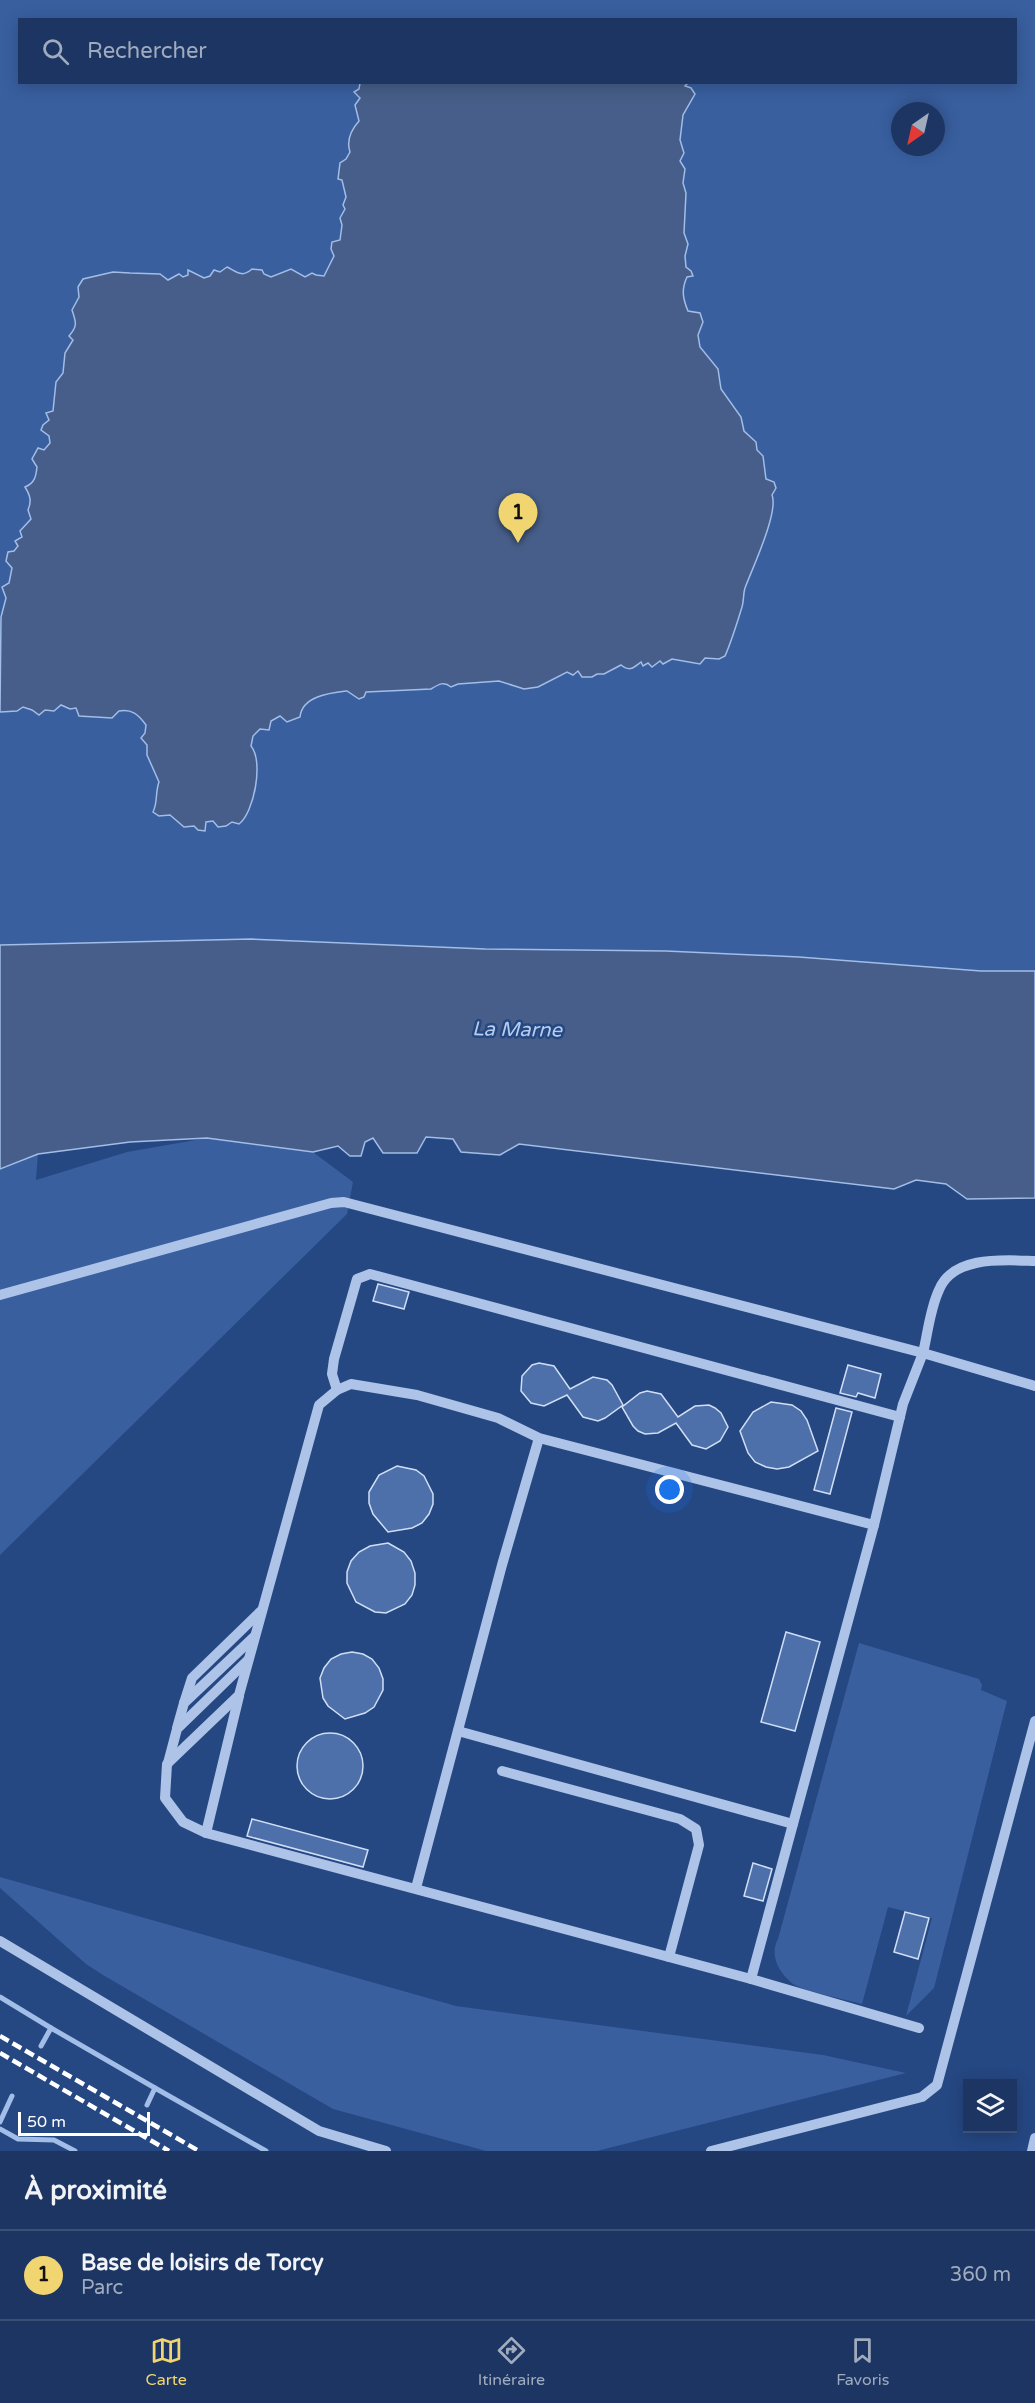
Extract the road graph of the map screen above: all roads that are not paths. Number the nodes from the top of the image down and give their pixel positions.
1 (1035, 1261) edge
2 (0, 1295) edge
3 (923, 1353) junction
4 (1035, 1386) edge
5 (338, 1390) junction
6 (900, 1417) junction
7 (539, 1438) junction
8 (874, 1525) junction
9 (261, 1611) junction
10 (254, 1637) junction
11 (249, 1660) junction
12 (239, 1695) junction
13 (184, 1703) junction
14 (1035, 1721) edge
15 (177, 1729) junction
16 (458, 1731) junction
17 (167, 1764) junction
18 (502, 1771) dead end
19 (793, 1824) junction
20 (206, 1833) junction
21 (416, 1888) junction
22 (0, 1941) edge
23 (669, 1957) junction
24 (751, 1979) junction
25 (919, 2028) dead end
26 (1035, 2138) edge
27 (386, 2151) edge
28 (711, 2151) edge
29 (1032, 2151) edge

1 - 3 lane
2 - 3 lane
3 - 4 lane
3 - 6 lane
5 - 6 lane
5 - 7 lane
5 - 9 lane
6 - 8 lane
7 - 8 lane
7 - 16 lane
8 - 19 lane
9 - 10 lane
9 - 13 lane
10 - 11 lane
10 - 13 lane
11 - 12 lane
11 - 15 lane
12 - 17 lane
12 - 20 lane
13 - 15 lane
14 - 28 lane
15 - 17 lane
16 - 19 lane
16 - 21 lane
17 - 20 lane
18 - 23 lane
19 - 24 lane
20 - 21 lane
21 - 23 lane
22 - 27 lane
23 - 24 lane
24 - 25 lane
26 - 29 lane

